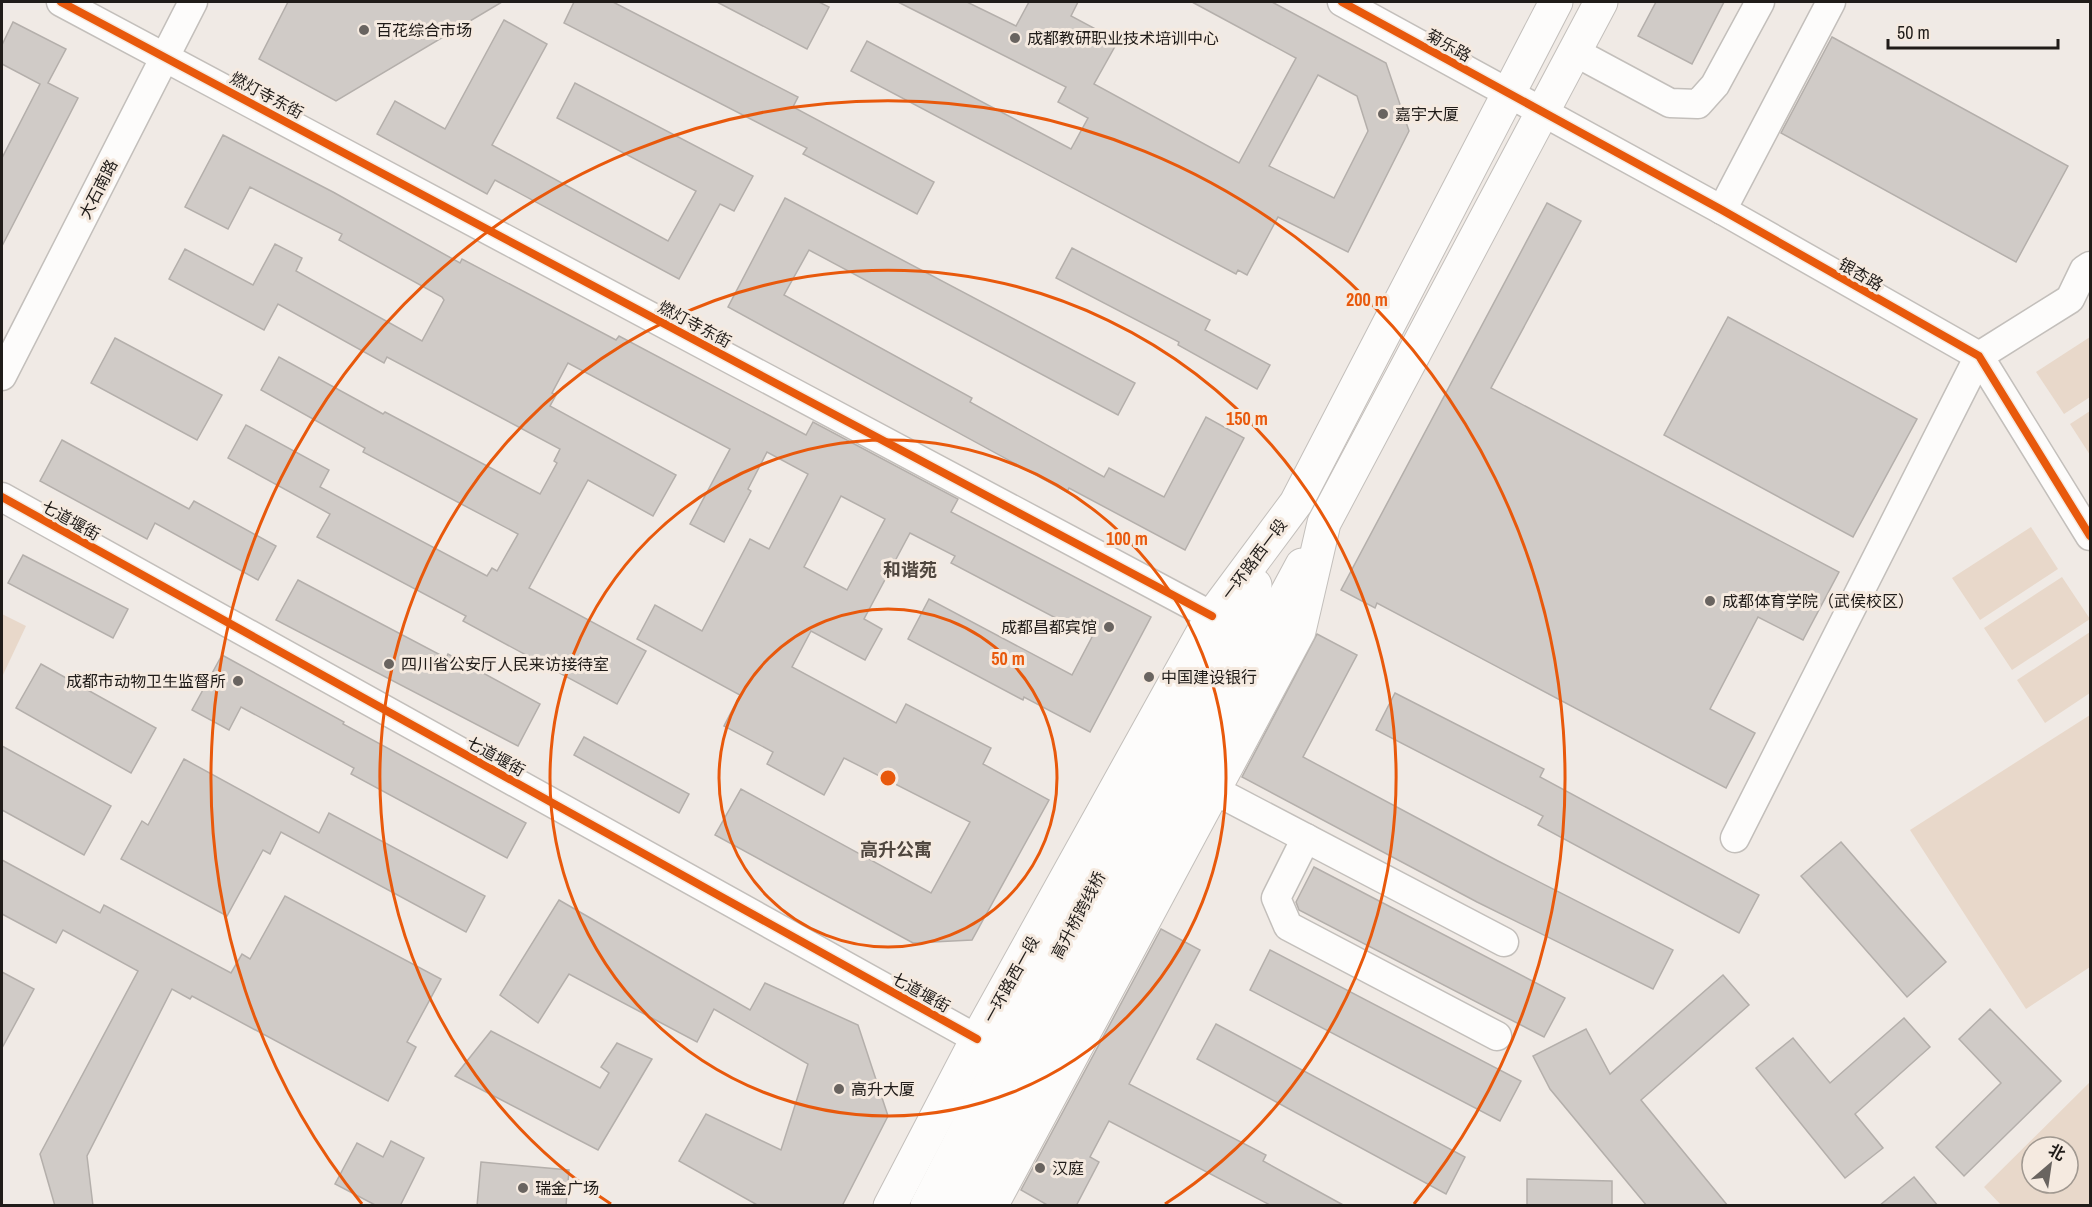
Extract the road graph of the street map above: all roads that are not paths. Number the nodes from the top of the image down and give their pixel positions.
1 (62, 2) edge
2 (193, 2) edge
3 (1342, 2) edge
4 (1556, 2) edge
5 (1601, 2) edge
6 (1760, 2) edge
7 (1831, 2) edge
8 (1575, 52) junction
9 (166, 56) junction
10 (1509, 93) junction
11 (1544, 112) junction
12 (1722, 210) junction
13 (2091, 266) edge
14 (1979, 356) junction
15 (2, 376) edge
16 (2, 497) edge
17 (1324, 523) junction
18 (2091, 536) edge
19 (1223, 621) junction
20 (1214, 790) junction
21 (1306, 838) junction
22 (1735, 838) dead end
23 (1504, 942) dead end
24 (1497, 1036) dead end
25 (977, 1039) junction
26 (890, 1206) edge
27 (927, 1206) edge
28 (957, 1206) edge
29 (991, 1206) edge

1 - 9 street, 燃灯寺东街
2 - 9 street, 大石南路
3 - 10 street, 菊乐路
4 - 10 main road, 一环路西一段
5 - 8 main road
6 - 8 street
7 - 12 street
8 - 11 main road
9 - 15 street, 大石南路
9 - 19 street, 燃灯寺东街
10 - 11 street, 菊乐路
10 - 19 main road, 一环路西一段
11 - 12 street, 银杏路
11 - 17 main road
12 - 14 street, 银杏路
13 - 14 street
14 - 18 street, 银杏路
14 - 22 street
16 - 25 street, 七道堰街
17 - 20 main road
17 - 28 main road, 高升桥跨线桥
19 - 25 main road, 一环路西一段
19 - 27 main road, 高升桥跨线桥
20 - 21 street
20 - 29 main road
21 - 23 street
21 - 24 street
25 - 26 main road, 一环路西一段

